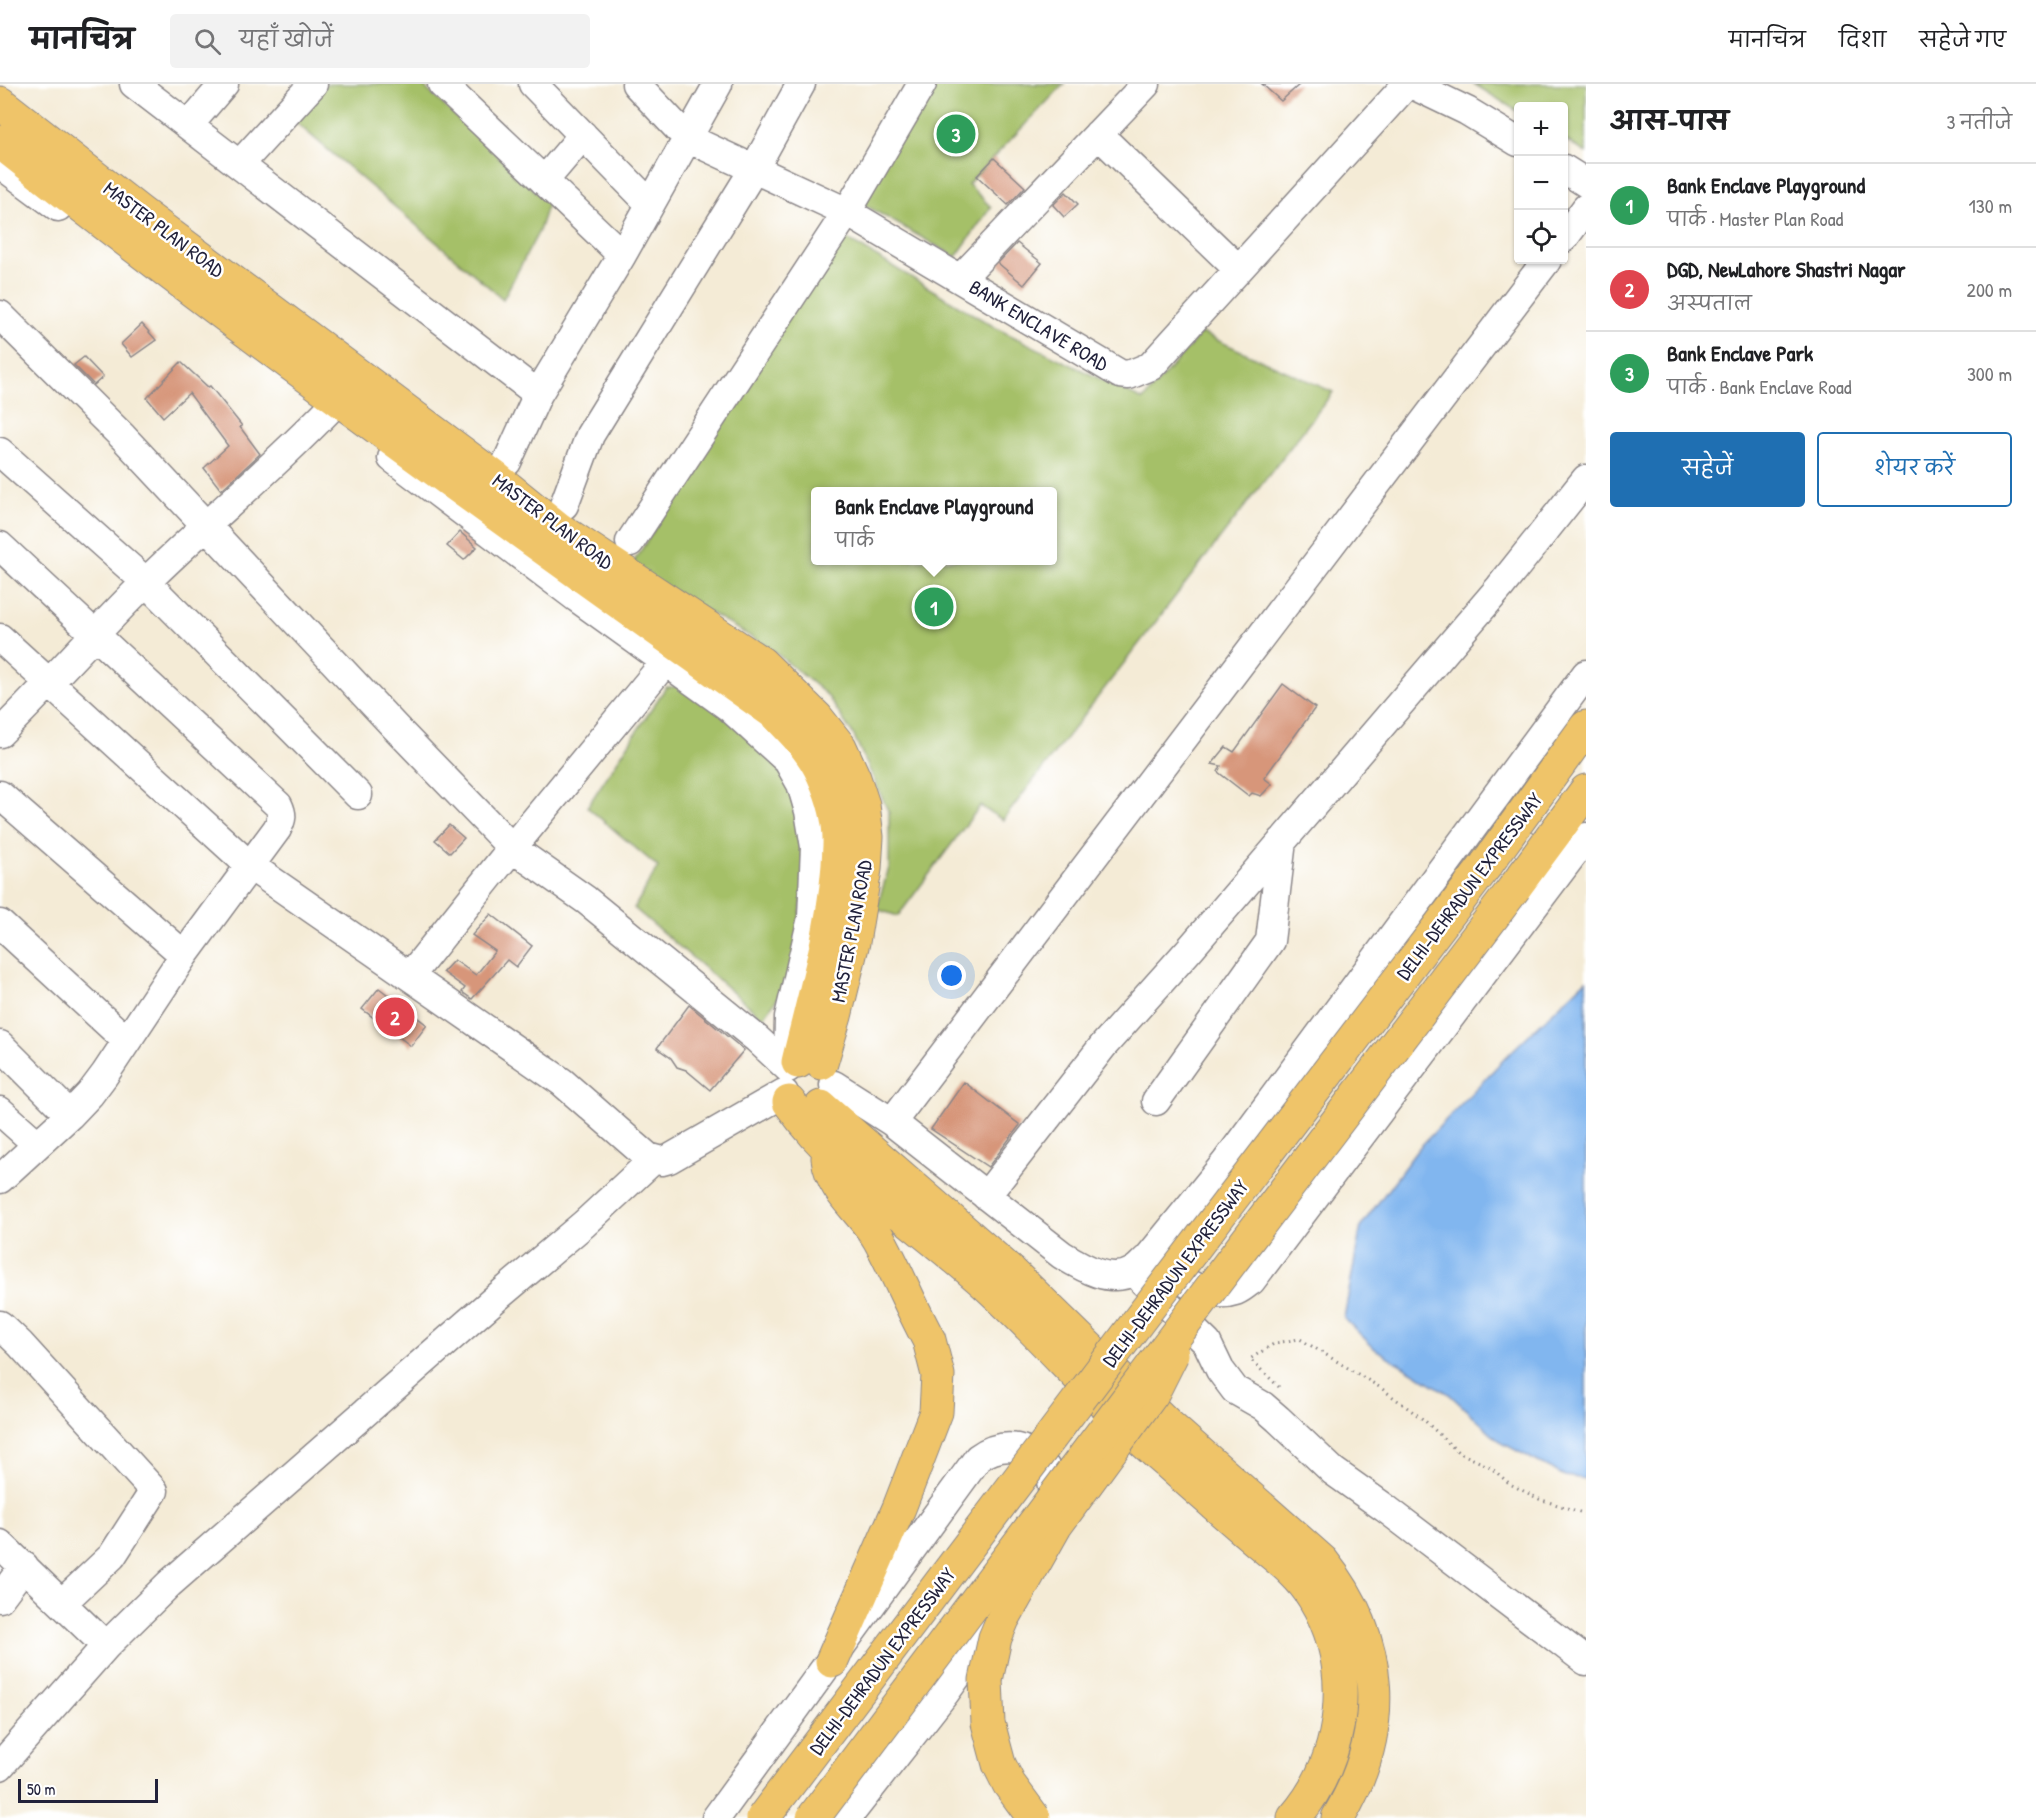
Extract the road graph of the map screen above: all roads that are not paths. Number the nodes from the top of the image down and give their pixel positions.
1 (134, 84) edge
2 (224, 84) edge
3 (313, 84) edge
4 (442, 84) edge
5 (533, 84) edge
6 (636, 84) edge
7 (718, 84) edge
8 (801, 84) edge
9 (922, 84) edge
10 (1146, 84) edge
11 (1409, 84) edge
12 (0, 103) edge
13 (189, 125) junction
14 (1098, 134) junction
15 (583, 135) junction
16 (687, 138) junction
17 (1514, 140) edge
18 (0, 142) edge
19 (0, 164) edge
20 (240, 164) junction
21 (754, 169) junction
22 (1568, 172) edge
23 (544, 181) junction
24 (1586, 183) edge
25 (650, 204) junction
26 (1586, 208) edge
27 (847, 212) junction
28 (1568, 231) edge
29 (622, 255) junction
30 (1544, 264) edge
31 (1238, 269) junction
32 (961, 278) junction
33 (0, 315) edge
34 (538, 394) junction
35 (333, 405) junction
36 (0, 452) edge
37 (507, 462) dead end
38 (1586, 479) edge
39 (564, 505) dead end
40 (206, 526) junction
41 (630, 542) dead end
42 (0, 546) edge
43 (146, 582) junction
44 (624, 618) junction
45 (96, 634) junction
46 (0, 638) edge
47 (666, 662) junction
48 (1586, 674) edge
49 (51, 683) junction
50 (1576, 695) edge
51 (1586, 727) edge
52 (0, 733) edge
53 (1586, 791) edge
54 (0, 795) edge
55 (358, 795) dead end
56 (1586, 837) edge
57 (1282, 841) junction
58 (512, 848) junction
59 (249, 865) junction
60 (0, 924) edge
61 (184, 955) junction
62 (410, 976) junction
63 (127, 1041) junction
64 (0, 1045) edge
65 (805, 1083) junction
66 (1156, 1101) dead end
67 (0, 1110) edge
68 (70, 1115) junction
69 (892, 1122) junction
70 (37, 1144) junction
71 (828, 1148) junction
72 (654, 1159) junction
73 (0, 1179) edge
74 (986, 1196) junction
75 (1140, 1265) junction
76 (1196, 1308) junction
77 (2, 1330) edge
78 (1159, 1436) junction
79 (0, 1544) edge
80 (24, 1566) junction
81 (0, 1598) edge
82 (62, 1603) junction
83 (106, 1646) junction
84 (832, 1660) junction
85 (1586, 1661) edge
86 (0, 1766) edge
87 (716, 1818) edge
88 (763, 1818) edge
89 (813, 1818) edge
90 (847, 1818) edge
91 (1034, 1818) edge
92 (1294, 1818) edge
93 (1338, 1818) edge

1 - 13 street
2 - 13 street
3 - 20 street
4 - 23 street
5 - 15 street
6 - 16 street, BANK ENCLAVE ROAD
7 - 16 street
8 - 21 street
9 - 27 street
10 - 14 street
11 - 17 street
11 - 31 street, BANK ENCLAVE ROAD
12 - 65 main road, MASTER PLAN ROAD
13 - 20 street
14 - 31 street
14 - 32 street
15 - 23 street
15 - 25 street
16 - 21 street, BANK ENCLAVE ROAD
16 - 25 street
18 - 35 main road
19 - 35 street
20 - 34 street
21 - 27 street, BANK ENCLAVE ROAD
21 - 39 street
22 - 24 street
23 - 29 street
25 - 29 street
26 - 28 street
27 - 32 street, BANK ENCLAVE ROAD
27 - 41 street
29 - 34 street
30 - 69 street
31 - 32 street, BANK ENCLAVE ROAD
33 - 40 street
34 - 37 street
35 - 40 street
35 - 44 main road
36 - 43 street
38 - 57 street
40 - 43 street
40 - 58 street
42 - 45 street
43 - 45 street
43 - 55 street
44 - 47 street
44 - 65 main road
45 - 49 street
45 - 59 street
46 - 49 street
47 - 58 street
47 - 65 street
48 - 50 street
49 - 52 street
49 - 59 street
50 - 75 street
51 - 88 main road, DELHI-DEHRADUN EXPRESSWAY, bridge
53 - 76 main road, DELHI-DEHRADUN EXPRESSWAY, bridge
54 - 61 street
56 - 75 street
57 - 66 street
57 - 74 street
58 - 62 street
58 - 65 street
59 - 61 street
59 - 62 street
60 - 63 street
61 - 63 street
62 - 72 street
63 - 68 street
64 - 68 street
65 - 69 street
65 - 71 main road
65 - 72 street
65 - 78 main road
67 - 70 street
68 - 70 street
69 - 74 street
70 - 73 street
71 - 78 main road
71 - 84 main road
72 - 83 street
74 - 75 street
75 - 85 street
76 - 89 main road, DELHI-DEHRADUN EXPRESSWAY, bridge
76 - 91 main road, bridge
77 - 82 street
78 - 92 main road
78 - 93 main road
79 - 80 street
80 - 81 street
80 - 82 street
82 - 83 street
83 - 86 street
84 - 87 street
84 - 90 street

